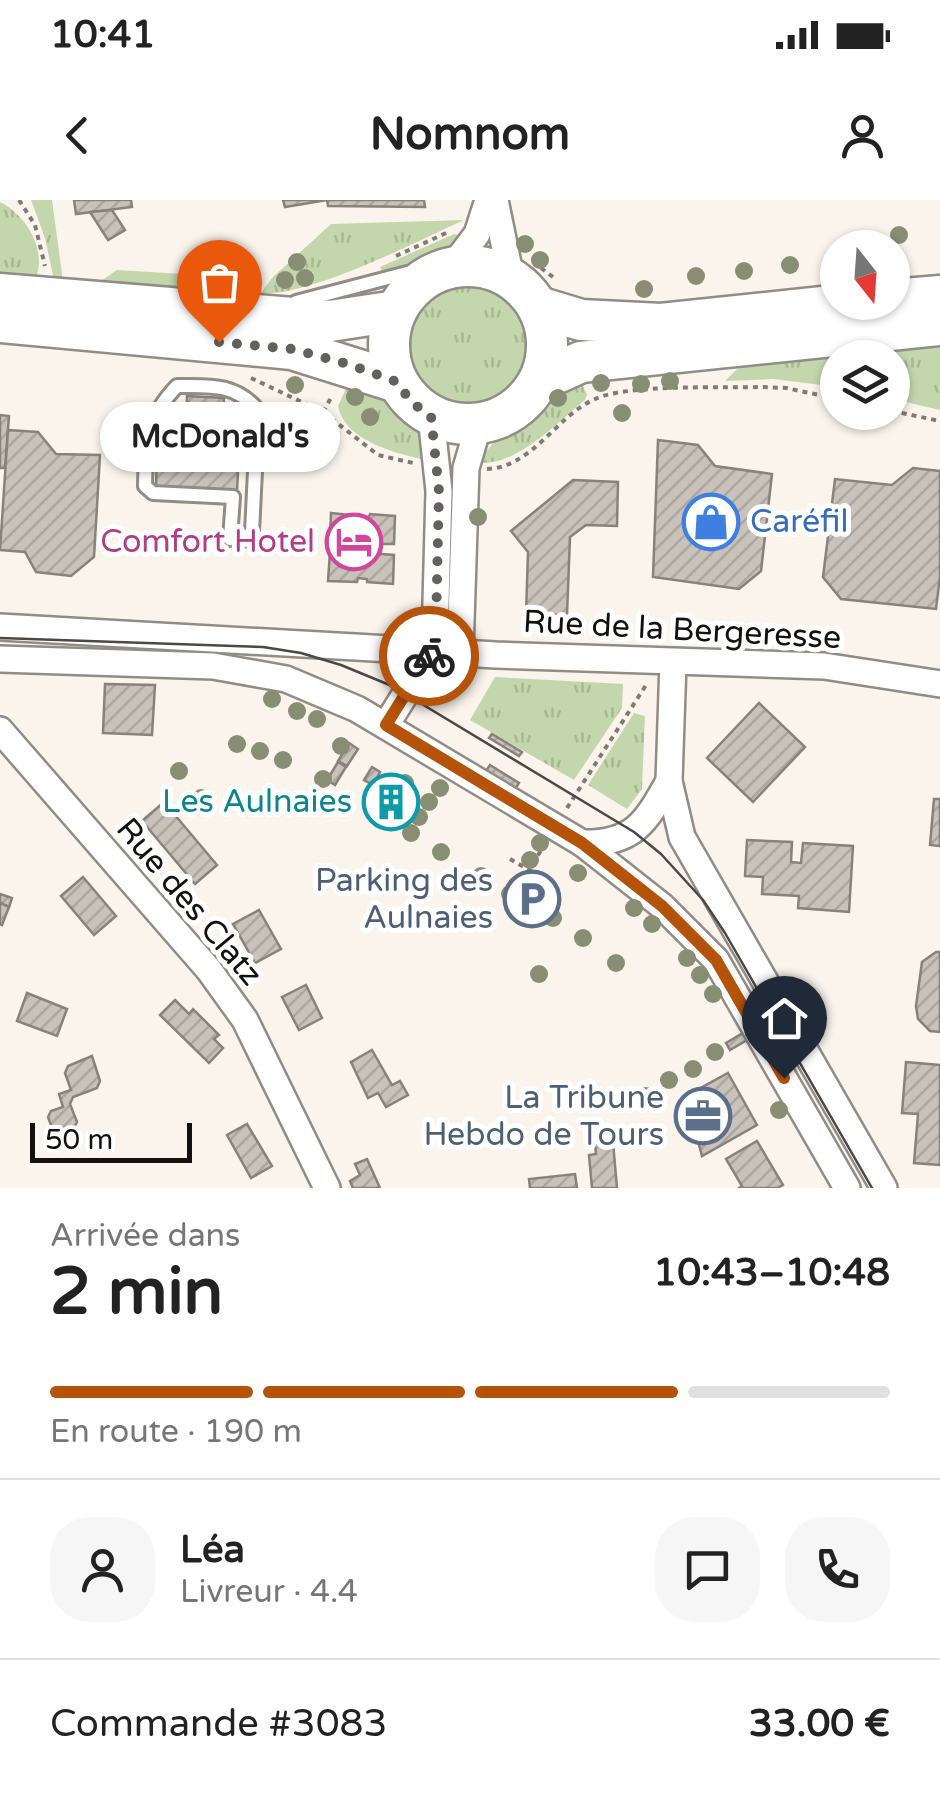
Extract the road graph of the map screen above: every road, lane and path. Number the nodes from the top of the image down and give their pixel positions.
1 (19, 200) edge
2 (492, 200) edge
3 (458, 227) dead end
4 (388, 260) dead end
5 (517, 266) junction
6 (441, 271) junction
7 (45, 282) dead end
8 (545, 292) junction
9 (0, 294) edge
10 (820, 306) edge
11 (396, 311) junction
12 (245, 315) junction
13 (0, 322) edge
14 (940, 325) edge
15 (539, 381) junction
16 (397, 382) junction
17 (820, 396) edge
18 (910, 415) edge
19 (431, 416) junction
20 (940, 421) edge
21 (479, 424) junction
22 (466, 468) junction
23 (237, 539) joint
24 (0, 627) edge
25 (432, 650) junction
26 (460, 652) junction
27 (0, 659) edge
28 (673, 671) junction
29 (940, 684) edge
30 (386, 725) junction
31 (0, 730) edge
32 (669, 780) junction
33 (560, 820) dead end
34 (550, 834) dead end
35 (582, 843) junction
36 (510, 860) dead end
37 (530, 870) junction
38 (550, 882) dead end
39 (507, 907) dead end
40 (327, 1188) edge
41 (847, 1188) edge
42 (884, 1188) edge

1 - 7 path
2 - 5 street
2 - 6 street
3 - 4 path
5 - 6 main road
5 - 8 path
5 - 8 main road
6 - 11 main road
6 - 12 lane
8 - 10 main road
8 - 15 main road
9 - 12 main road
11 - 12 main road
11 - 16 main road
13 - 16 main road
14 - 15 main road
15 - 21 main road
16 - 19 main road
17 - 22 path
18 - 20 path
19 - 21 main road
19 - 25 street
21 - 22 street
22 - 26 street
23 - 23 lane
24 - 25 street, Rue de la Bergeresse
25 - 26 street, Rue de la Bergeresse
25 - 30 street
26 - 28 street, Rue de la Bergeresse
27 - 30 street
28 - 29 street, Rue de la Bergeresse
28 - 32 street
28 - 33 path
30 - 35 street
31 - 40 street, Rue des Clatz
32 - 35 street
32 - 42 street
34 - 37 path
35 - 41 street
36 - 37 path
37 - 38 path
37 - 39 path

